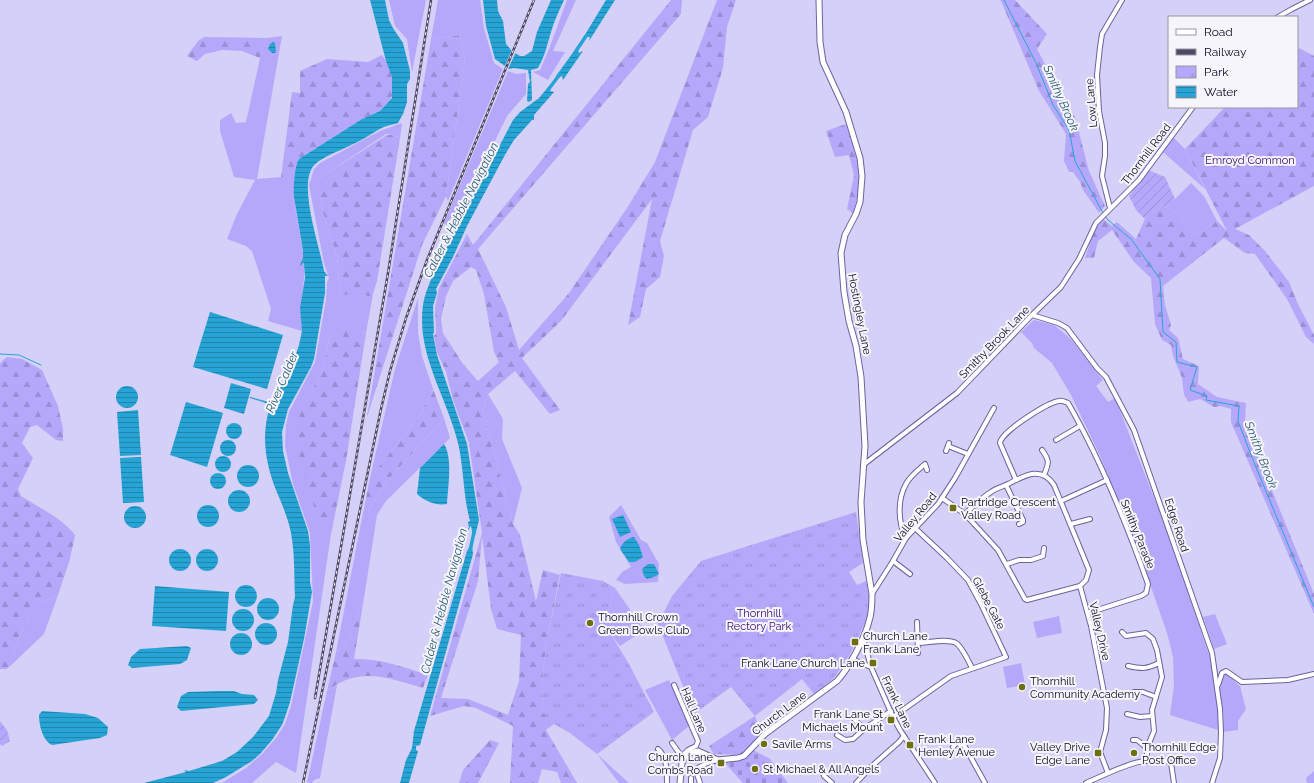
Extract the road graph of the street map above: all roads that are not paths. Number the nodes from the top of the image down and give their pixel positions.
1 (819, 0) edge
2 (1122, 0) edge
3 (1310, 0) edge
4 (1280, 16) edge
5 (1192, 108) edge
6 (1110, 208) junction
7 (1032, 315) junction
8 (994, 408) dead end
9 (1080, 426) junction
10 (1056, 440) dead end
11 (947, 447) dead end
12 (1042, 450) dead end
13 (968, 454) junction
14 (863, 464) junction
15 (927, 470) dead end
16 (1044, 475) junction
17 (1016, 480) junction
18 (1107, 480) junction
19 (1006, 485) junction
20 (942, 498) junction
21 (1061, 501) junction
22 (965, 514) junction
23 (1090, 519) dead end
24 (1020, 524) dead end
25 (1071, 524) junction
26 (916, 529) junction
27 (906, 538) junction
28 (1044, 548) dead end
29 (893, 561) junction
30 (1006, 564) junction
31 (910, 574) dead end
32 (1080, 586) junction
33 (872, 594) junction
34 (1088, 613) junction
35 (917, 622) dead end
36 (1122, 632) dead end
37 (864, 635) junction
38 (918, 643) junction
39 (918, 653) dead end
40 (852, 659) junction
41 (1159, 663) junction
42 (1128, 666) dead end
43 (871, 667) junction
44 (972, 668) junction
45 (1314, 674) edge
46 (674, 685) dead end
47 (1217, 687) junction
48 (1134, 692) dead end
49 (1156, 697) junction
50 (891, 711) junction
51 (1127, 714) dead end
52 (1152, 716) junction
53 (893, 717) junction
54 (855, 720) dead end
55 (864, 729) junction
56 (837, 735) dead end
57 (904, 736) junction
58 (1133, 740) dead end
59 (672, 743) dead end
60 (953, 747) dead end
61 (1147, 748) junction
62 (658, 749) dead end
63 (682, 758) junction
64 (718, 760) junction
65 (1147, 761) junction
66 (822, 768) dead end
67 (1108, 773) junction
68 (691, 778) dead end
69 (1098, 778) junction
70 (667, 783) edge
71 (680, 783) edge
72 (691, 783) edge
73 (700, 783) edge
74 (832, 783) edge
75 (856, 783) edge
76 (935, 783) edge
77 (985, 783) edge
78 (1086, 783) edge
79 (1101, 783) edge
80 (1174, 783) edge
81 (1212, 783) edge

1 - 14 main road, Hostingley Lane
2 - 6 street, Low Lane
3 - 4 street
5 - 6 street, Thornhill Road
6 - 7 street, Smithy Brook Lane
7 - 14 street, Smithy Brook Lane
7 - 47 street, Edge Road
8 - 13 street, Valley Road
9 - 10 street
9 - 17 street, Smithy Parade
9 - 18 street, Smithy Parade
11 - 13 street
12 - 16 street
13 - 20 street, Valley Road
14 - 33 main road, Hostingley Lane
15 - 27 street
16 - 17 street
16 - 21 street
17 - 19 street
18 - 21 street
18 - 34 street, Smithy Parade
19 - 22 street
19 - 24 street
20 - 22 street
20 - 26 street, Valley Road
21 - 25 street
22 - 30 street
23 - 25 street
25 - 32 street
26 - 27 street, Valley Road
26 - 44 street, Glebe Gate
27 - 29 street, Valley Road
28 - 30 street
29 - 31 street
29 - 33 street, Valley Road
30 - 32 street
32 - 34 street, Valley Drive
33 - 37 main road, Hostingley Lane
34 - 67 street, Valley Drive
35 - 38 street
36 - 41 street
37 - 40 main road, Church Lane
37 - 43 street, Frank Lane
38 - 39 street
38 - 44 street
40 - 43 street, Frank Lane
40 - 64 main road, Church Lane
41 - 42 street
41 - 49 street
43 - 50 street, Frank Lane
44 - 53 street
45 - 47 street
46 - 63 street, Hall Lane
47 - 81 street, Edge Road
48 - 49 street
49 - 52 street
50 - 53 street, Frank Lane
50 - 55 street
51 - 52 street
52 - 61 street
53 - 57 street, Frank Lane
54 - 55 street
55 - 56 street
57 - 75 street
57 - 76 street, Frank Lane
58 - 61 street
59 - 63 street
60 - 77 street
61 - 65 street
62 - 70 street
63 - 64 main road, Church Lane
63 - 71 main road
64 - 73 street
65 - 67 street
65 - 80 street
66 - 74 street
67 - 69 street
68 - 72 street
69 - 78 street
69 - 79 street

